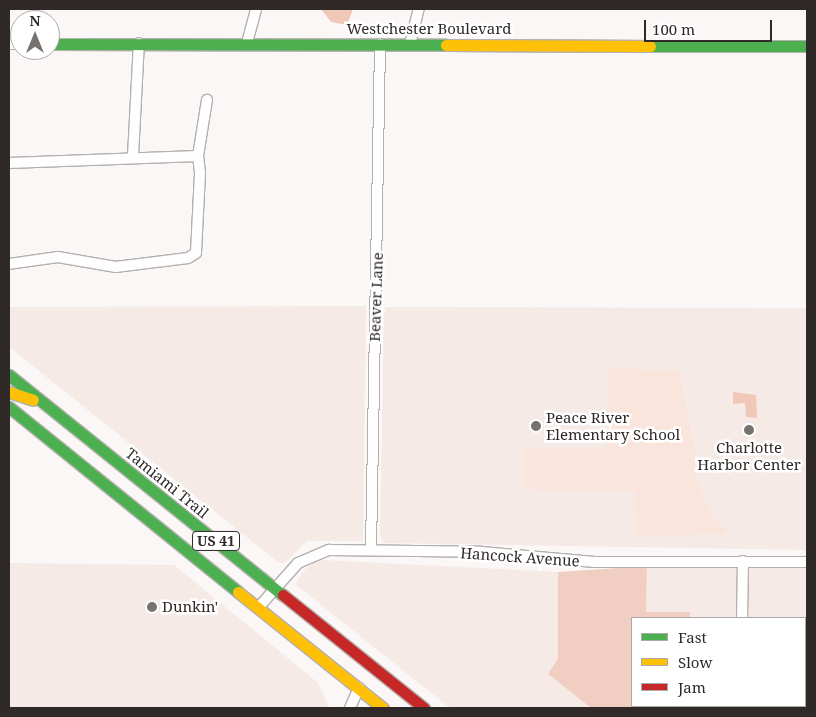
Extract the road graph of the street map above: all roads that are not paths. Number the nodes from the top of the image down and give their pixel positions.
1 (256, 9) edge
2 (419, 9) edge
3 (139, 43) junction
4 (247, 43) junction
5 (60, 44) edge
6 (380, 44) junction
7 (410, 44) junction
8 (807, 46) edge
9 (207, 100) dead end
10 (134, 156) junction
11 (198, 156) junction
12 (9, 163) edge
13 (9, 264) edge
14 (9, 375) edge
15 (9, 392) edge
16 (45, 404) junction
17 (9, 407) edge
18 (372, 550) junction
19 (743, 561) junction
20 (805, 562) dead end
21 (274, 588) junction
22 (258, 608) junction
23 (742, 617) edge
24 (359, 688) junction
25 (350, 708) edge
26 (383, 708) edge
27 (424, 708) edge

1 - 4 street
2 - 7 street
3 - 4 main road, Westchester Boulevard
3 - 5 main road, Westchester Boulevard
3 - 10 street
4 - 6 main road, Westchester Boulevard
6 - 7 main road, Westchester Boulevard
6 - 18 street, Beaver Lane
7 - 8 main road, Westchester Boulevard
9 - 11 street
10 - 11 street
10 - 12 street
11 - 13 street
14 - 16 main road, Tamiami Trail / US 41
15 - 16 main road
16 - 21 main road, Tamiami Trail / US 41
17 - 22 main road, US 41
18 - 19 street, Hancock Avenue
18 - 21 street, Hancock Avenue
19 - 20 street, Hancock Avenue
19 - 23 street
21 - 22 street, Hancock Avenue
21 - 27 main road, Tamiami Trail / US 41
22 - 24 main road, US 41
24 - 25 street
24 - 26 main road, US 41

